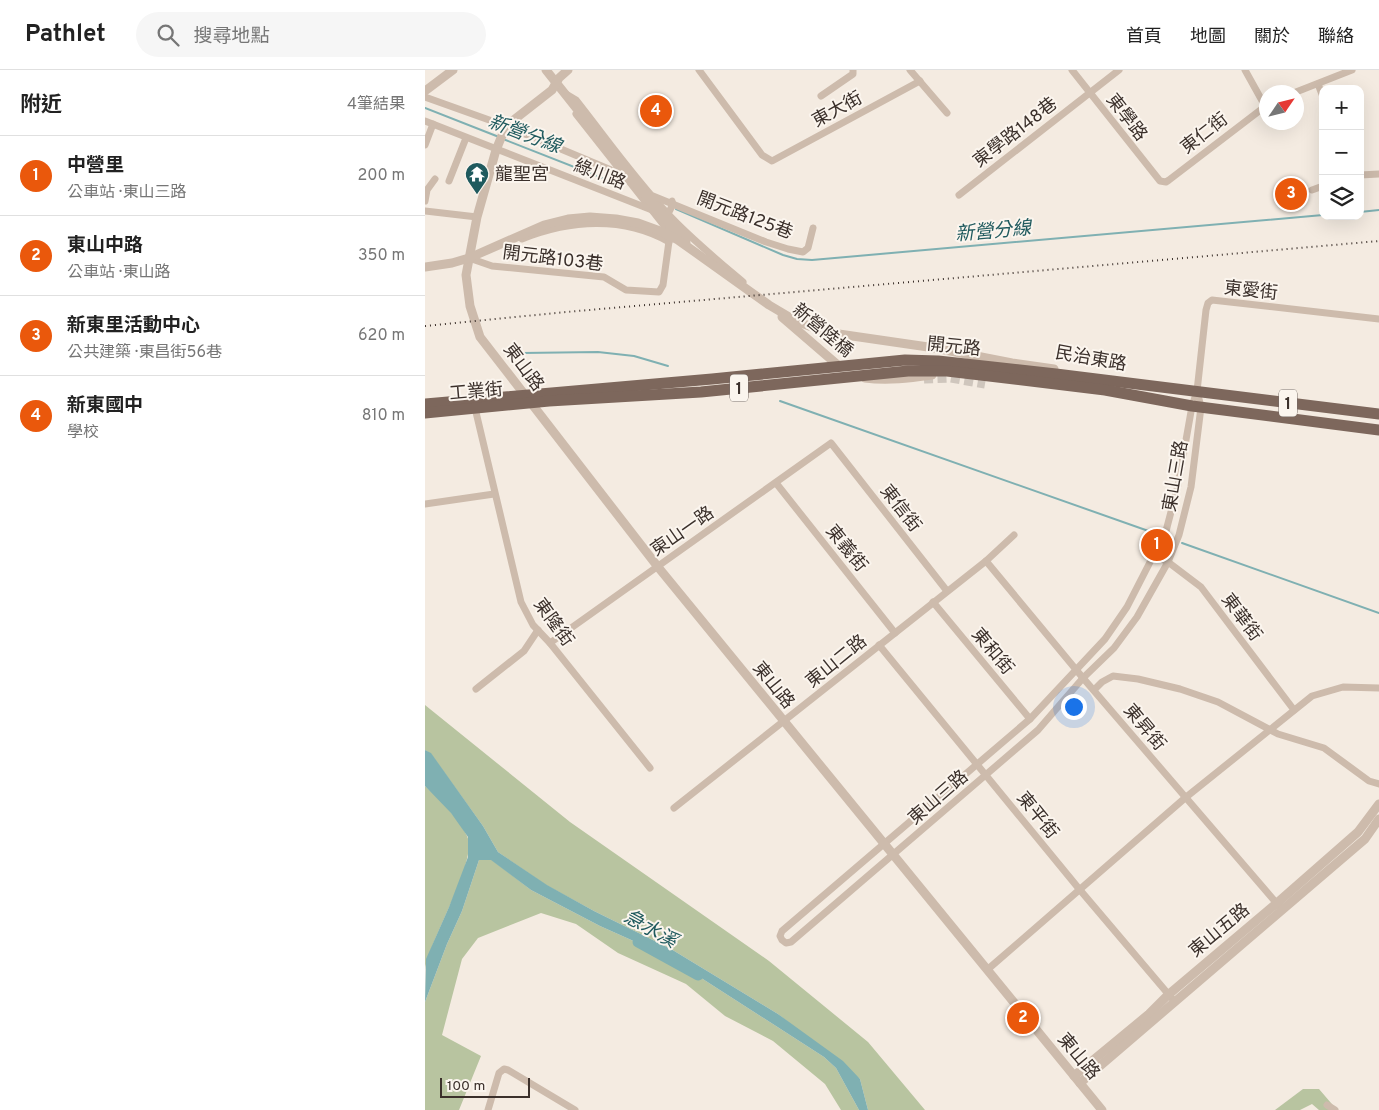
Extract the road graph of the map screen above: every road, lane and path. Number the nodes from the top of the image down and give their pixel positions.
1 (453, 70) edge
2 (546, 70) edge
3 (568, 70) edge
4 (699, 70) edge
5 (853, 70) edge
6 (911, 70) edge
7 (1071, 70) edge
8 (1119, 70) edge
9 (1245, 70) edge
10 (1352, 70) edge
11 (920, 81) junction
12 (557, 83) junction
13 (1318, 84) joint
14 (1304, 89) edge
15 (425, 91) edge
16 (1090, 93) junction
17 (1259, 93) edge
18 (566, 94) junction
19 (821, 96) dead end
20 (425, 97) edge
21 (1259, 110) edge
22 (947, 113) dead end
23 (425, 121) edge
24 (433, 124) junction
25 (505, 129) junction
26 (466, 138) junction
27 (425, 145) edge
28 (497, 146) junction
29 (1379, 174) edge
30 (623, 175) junction
31 (1364, 175) edge
32 (435, 179) dead end
33 (449, 181) dead end
34 (1160, 181) joint
35 (1319, 187) edge
36 (1312, 190) dead end
37 (959, 195) dead end
38 (651, 196) junction
39 (425, 201) edge
40 (672, 202) junction
41 (652, 210) junction
42 (425, 211) edge
43 (668, 214) junction
44 (477, 217) junction
45 (813, 228) dead end
46 (670, 234) junction
47 (669, 242) junction
48 (482, 253) junction
49 (703, 257) junction
50 (469, 258) junction
51 (425, 267) edge
52 (750, 288) dead end
53 (769, 305) junction
54 (1379, 319) edge
55 (919, 342) dead end
56 (905, 345) dead end
57 (1013, 363) joint
58 (1037, 384) joint
59 (1163, 387) junction
60 (1197, 391) junction
61 (527, 399) junction
62 (1163, 402) junction
63 (425, 404) edge
64 (1196, 407) junction
65 (475, 408) junction
66 (425, 413) edge
67 (1379, 414) edge
68 (1379, 430) edge
69 (831, 443) joint
70 (775, 483) junction
71 (494, 494) junction
72 (425, 504) edge
73 (1014, 535) dead end
74 (1154, 555) junction
75 (986, 561) junction
76 (1168, 562) junction
77 (658, 567) junction
78 (947, 591) junction
79 (933, 602) junction
80 (538, 630) junction
81 (895, 632) junction
82 (550, 643) junction
83 (879, 646) junction
84 (1077, 669) junction
85 (1083, 678) junction
86 (1379, 688) edge
87 (476, 689) dead end
88 (1094, 690) junction
89 (1294, 710) junction
90 (1030, 719) junction
91 (783, 722) junction
92 (1271, 730) junction
93 (977, 765) junction
94 (650, 768) dead end
95 (985, 774) junction
96 (1379, 784) edge
97 (1185, 798) junction
98 (1379, 804) edge
99 (674, 808) dead end
100 (1379, 819) edge
101 (884, 845) junction
102 (893, 855) junction
103 (1080, 890) junction
104 (1280, 907) junction
105 (987, 970) junction
106 (1168, 995) junction
107 (1175, 1002) junction
108 (1074, 1076) junction
109 (1080, 1083) junction
110 (1327, 1105) dead end
111 (488, 1110) edge
112 (575, 1110) edge
113 (1102, 1110) edge
114 (1335, 1110) edge

1 - 15 street
2 - 12 street
3 - 12 street
4 - 11 street, 東大街
5 - 19 street
6 - 11 street
7 - 16 street, 東學路
8 - 16 street, 東學路148巷
9 - 17 street
10 - 13 street
11 - 22 street
12 - 18 street
12 - 25 street
13 - 14 street
16 - 34 street, 東學路
16 - 37 street, 東學路148巷
18 - 30 street
18 - 38 street
18 - 49 street, 新營陸橋
20 - 25 street
21 - 34 street, 東仁街
23 - 24 street, 綠川路
24 - 26 street, 綠川路
24 - 27 street
25 - 28 street, 東山路
25 - 30 street
26 - 28 street, 綠川路
26 - 33 street
28 - 41 street, 綠川路
28 - 44 street, 東山路
29 - 31 street
30 - 41 street
32 - 39 street
35 - 36 street
38 - 40 street, 開元路125巷
38 - 43 street
40 - 43 street
40 - 45 street, 開元路125巷
41 - 46 street
42 - 44 street
43 - 46 street, 開元路103巷
43 - 52 street
44 - 50 street, 東山路
46 - 47 street, 開元路103巷
47 - 48 street
47 - 50 street, 開元路103巷
48 - 49 street, 新營陸橋
48 - 50 street
49 - 53 street, 新營陸橋
50 - 51 street
50 - 61 street, 東山路
53 - 57 street, 新營陸橋
53 - 58 street, 新營陸橋
54 - 60 street, 東愛街
55 - 56 street
57 - 59 street, 民治東路
58 - 62 street, 開元路
59 - 60 main road, 開元路 / 1
59 - 61 main road, 開元路 / 1
60 - 64 street, 東山三路
60 - 67 main road, 開元路 / 1
61 - 62 main road, 開元路 / 1
61 - 63 main road, 工業街 / 1
61 - 65 main road, 工業街 / 1
61 - 77 street, 東山路
62 - 64 main road, 開元路 / 1
64 - 68 main road, 開元路 / 1
64 - 74 street, 東山三路
64 - 76 street, 東山三路
65 - 66 main road, 工業街 / 1
65 - 71 street, 東隆街
69 - 70 street, 東山一路
69 - 78 street, 東信街
70 - 77 street, 東山一路
70 - 81 street, 東義街
71 - 72 street
71 - 80 street, 東隆街
73 - 75 street, 東山二路
74 - 76 street, 東華街
74 - 84 street, 東山三路
75 - 78 street, 東山二路
75 - 84 street, 東昇街
76 - 85 street, 東山三路
76 - 89 street, 東華街
77 - 82 street, 東山一路
77 - 91 street, 東山路
78 - 79 street, 東山二路
79 - 81 street, 東山二路
79 - 90 street, 東和街
80 - 82 street, 東隆街
80 - 87 street
81 - 83 street, 東山二路
82 - 94 street, 東隆街
83 - 91 street, 東山二路
83 - 93 street, 東平街
84 - 85 street, 東昇街
84 - 90 street, 東山三路
85 - 88 street, 東昇街
85 - 95 street, 東山三路
86 - 89 street
88 - 92 street
88 - 97 street, 東昇街
89 - 92 street
90 - 93 street, 東山三路
91 - 99 street, 東山二路
91 - 101 street, 東山路
92 - 96 street
92 - 97 street
93 - 95 street, 東平街
93 - 101 street, 東山三路
95 - 102 street, 東山三路
95 - 103 street, 東平街
97 - 103 street
97 - 104 street, 東昇街
98 - 104 street, 東山五路
100 - 104 street, 東山五路
101 - 102 street, 東山路
101 - 102 street, 東山三路
102 - 105 street, 東山路
103 - 105 street
103 - 106 street, 東平街
104 - 106 street, 東山五路
104 - 107 street, 東山五路
105 - 108 street, 東山路
106 - 107 street, 東平街
106 - 108 street, 東山五路
107 - 109 street, 東山五路
108 - 109 street, 東山路
109 - 113 street, 東山路
110 - 114 street
111 - 112 street

